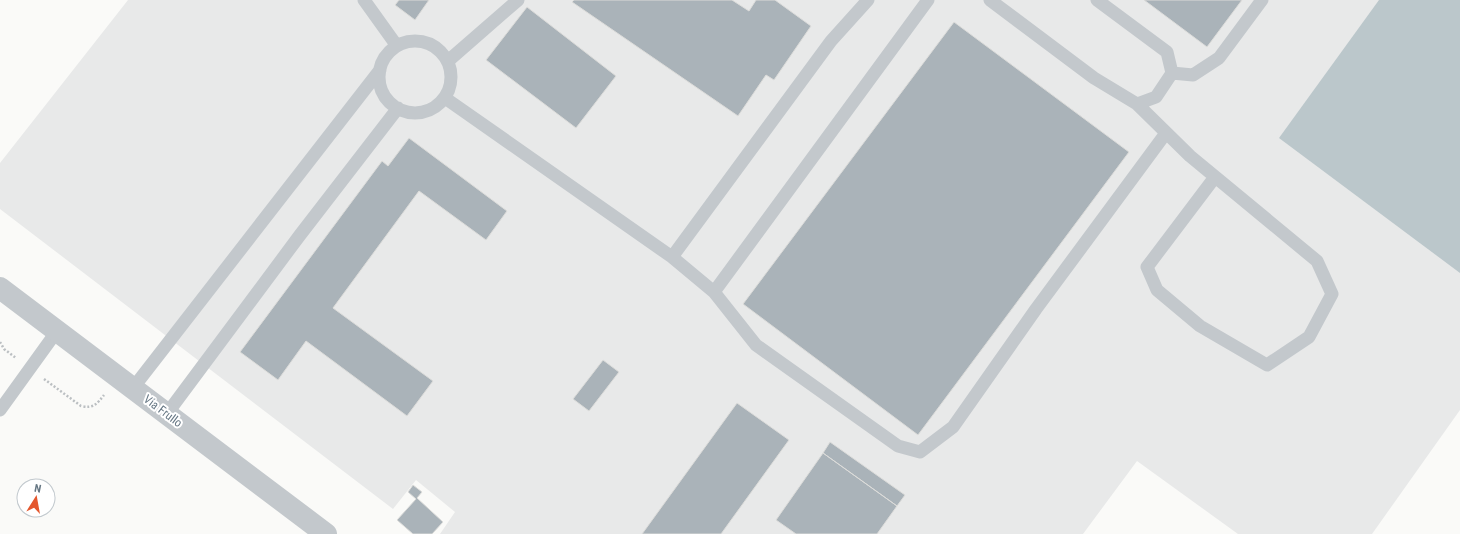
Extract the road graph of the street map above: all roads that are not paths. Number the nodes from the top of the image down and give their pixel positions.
1 (364, 0) edge
2 (518, 0) edge
3 (928, 0) edge
4 (990, 0) edge
5 (1096, 0) edge
6 (1262, 0) edge
7 (864, 1) edge
8 (396, 46) junction
9 (448, 62) junction
10 (380, 70) junction
11 (1172, 73) junction
12 (445, 98) junction
13 (1137, 104) junction
14 (398, 108) junction
15 (1166, 133) junction
16 (1215, 177) junction
17 (672, 257) junction
18 (0, 288) edge
19 (714, 292) junction
20 (57, 331) junction
21 (125, 383) junction
22 (0, 410) edge
23 (166, 414) junction
24 (326, 534) edge

1 - 8 lane
2 - 9 lane
3 - 19 lane
4 - 13 lane
5 - 11 lane
6 - 11 lane
7 - 17 lane
8 - 9 lane
8 - 10 lane
9 - 12 lane
10 - 14 lane
10 - 21 lane
11 - 13 lane
12 - 14 lane
12 - 17 lane
13 - 15 lane
14 - 23 lane
15 - 16 lane
15 - 19 lane
16 - 16 lane
17 - 19 lane
18 - 20 street, Via Frullo
20 - 21 street, Via Frullo
20 - 22 lane
21 - 23 street, Via Frullo
23 - 24 street, Via Frullo

